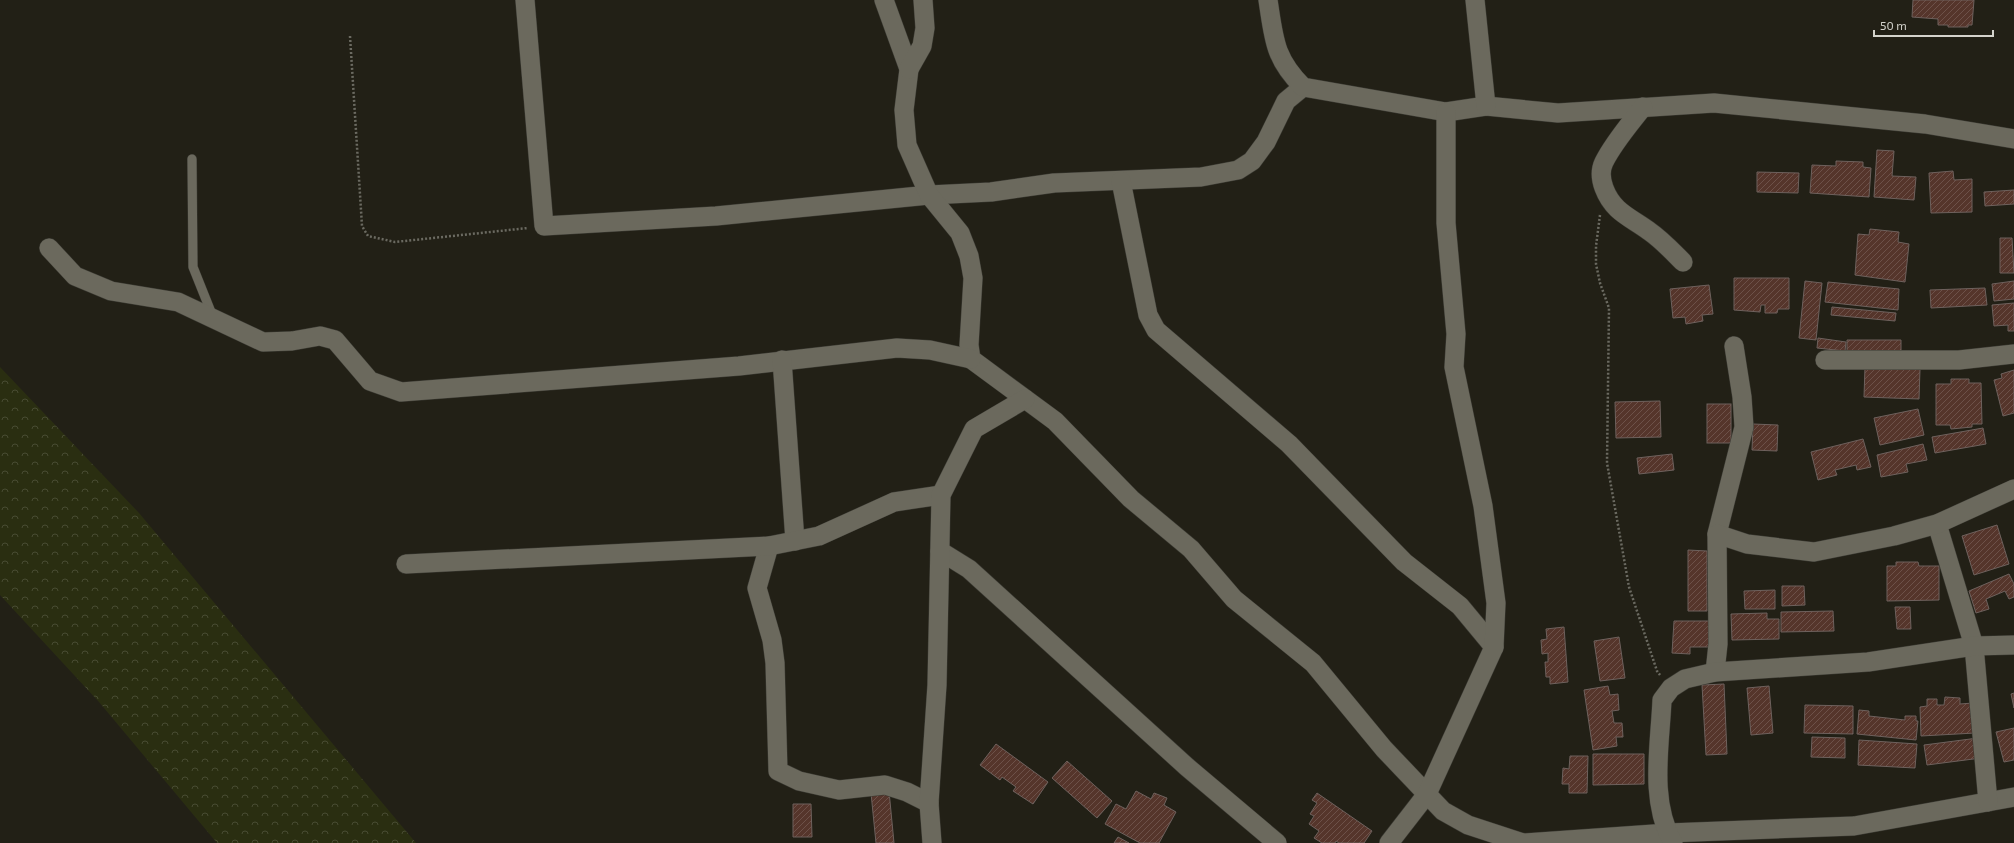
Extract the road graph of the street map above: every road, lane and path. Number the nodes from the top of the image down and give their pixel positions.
1 (525, 0) edge
2 (884, 0) edge
3 (923, 0) edge
4 (1268, 0) edge
5 (1475, 0) edge
6 (350, 36) dead end
7 (909, 69) junction
8 (1303, 87) junction
9 (1486, 106) junction
10 (1643, 107) junction
11 (1446, 112) junction
12 (2014, 140) edge
13 (192, 159) dead end
14 (1121, 181) junction
15 (929, 195) junction
16 (1609, 201) junction
17 (544, 226) junction
18 (48, 248) dead end
19 (1683, 262) dead end
20 (214, 319) junction
21 (1734, 346) dead end
22 (2014, 354) edge
23 (971, 359) junction
24 (782, 360) junction
25 (1825, 360) dead end
26 (1025, 399) junction
27 (2014, 489) edge
28 (940, 495) junction
29 (1937, 524) junction
30 (1717, 534) junction
31 (795, 541) junction
32 (769, 546) junction
33 (940, 551) junction
34 (406, 564) dead end
35 (2014, 645) edge
36 (1974, 646) junction
37 (1494, 647) junction
38 (1715, 672) junction
39 (1671, 688) junction
40 (1427, 794) junction
41 (2014, 796) edge
42 (1988, 802) junction
43 (929, 803) junction
44 (1670, 838) edge
45 (932, 843) edge
46 (1277, 843) edge
47 (1389, 843) edge
48 (1523, 843) edge

1 - 17 street
2 - 7 street
3 - 7 street
4 - 8 street
5 - 9 street
6 - 17 path
7 - 15 street
8 - 11 street
8 - 14 street
9 - 10 street
9 - 11 street
10 - 12 street
10 - 16 street
11 - 37 street
13 - 20 lane
14 - 15 street
14 - 37 street
15 - 17 street
15 - 23 street
16 - 19 street
16 - 39 path
18 - 20 street
20 - 24 street
21 - 30 street
22 - 25 street
23 - 24 street
23 - 26 street
24 - 31 street
26 - 28 street
26 - 40 street
27 - 29 street
28 - 31 street
28 - 33 street
29 - 30 street
29 - 36 street
30 - 38 street
31 - 32 street
32 - 34 street
32 - 43 street
33 - 43 street
33 - 46 street
35 - 36 street
36 - 38 street
36 - 42 street
37 - 40 street
38 - 39 street
39 - 44 street
40 - 47 street
40 - 48 street
41 - 42 street
42 - 44 street
43 - 45 street
44 - 48 street

